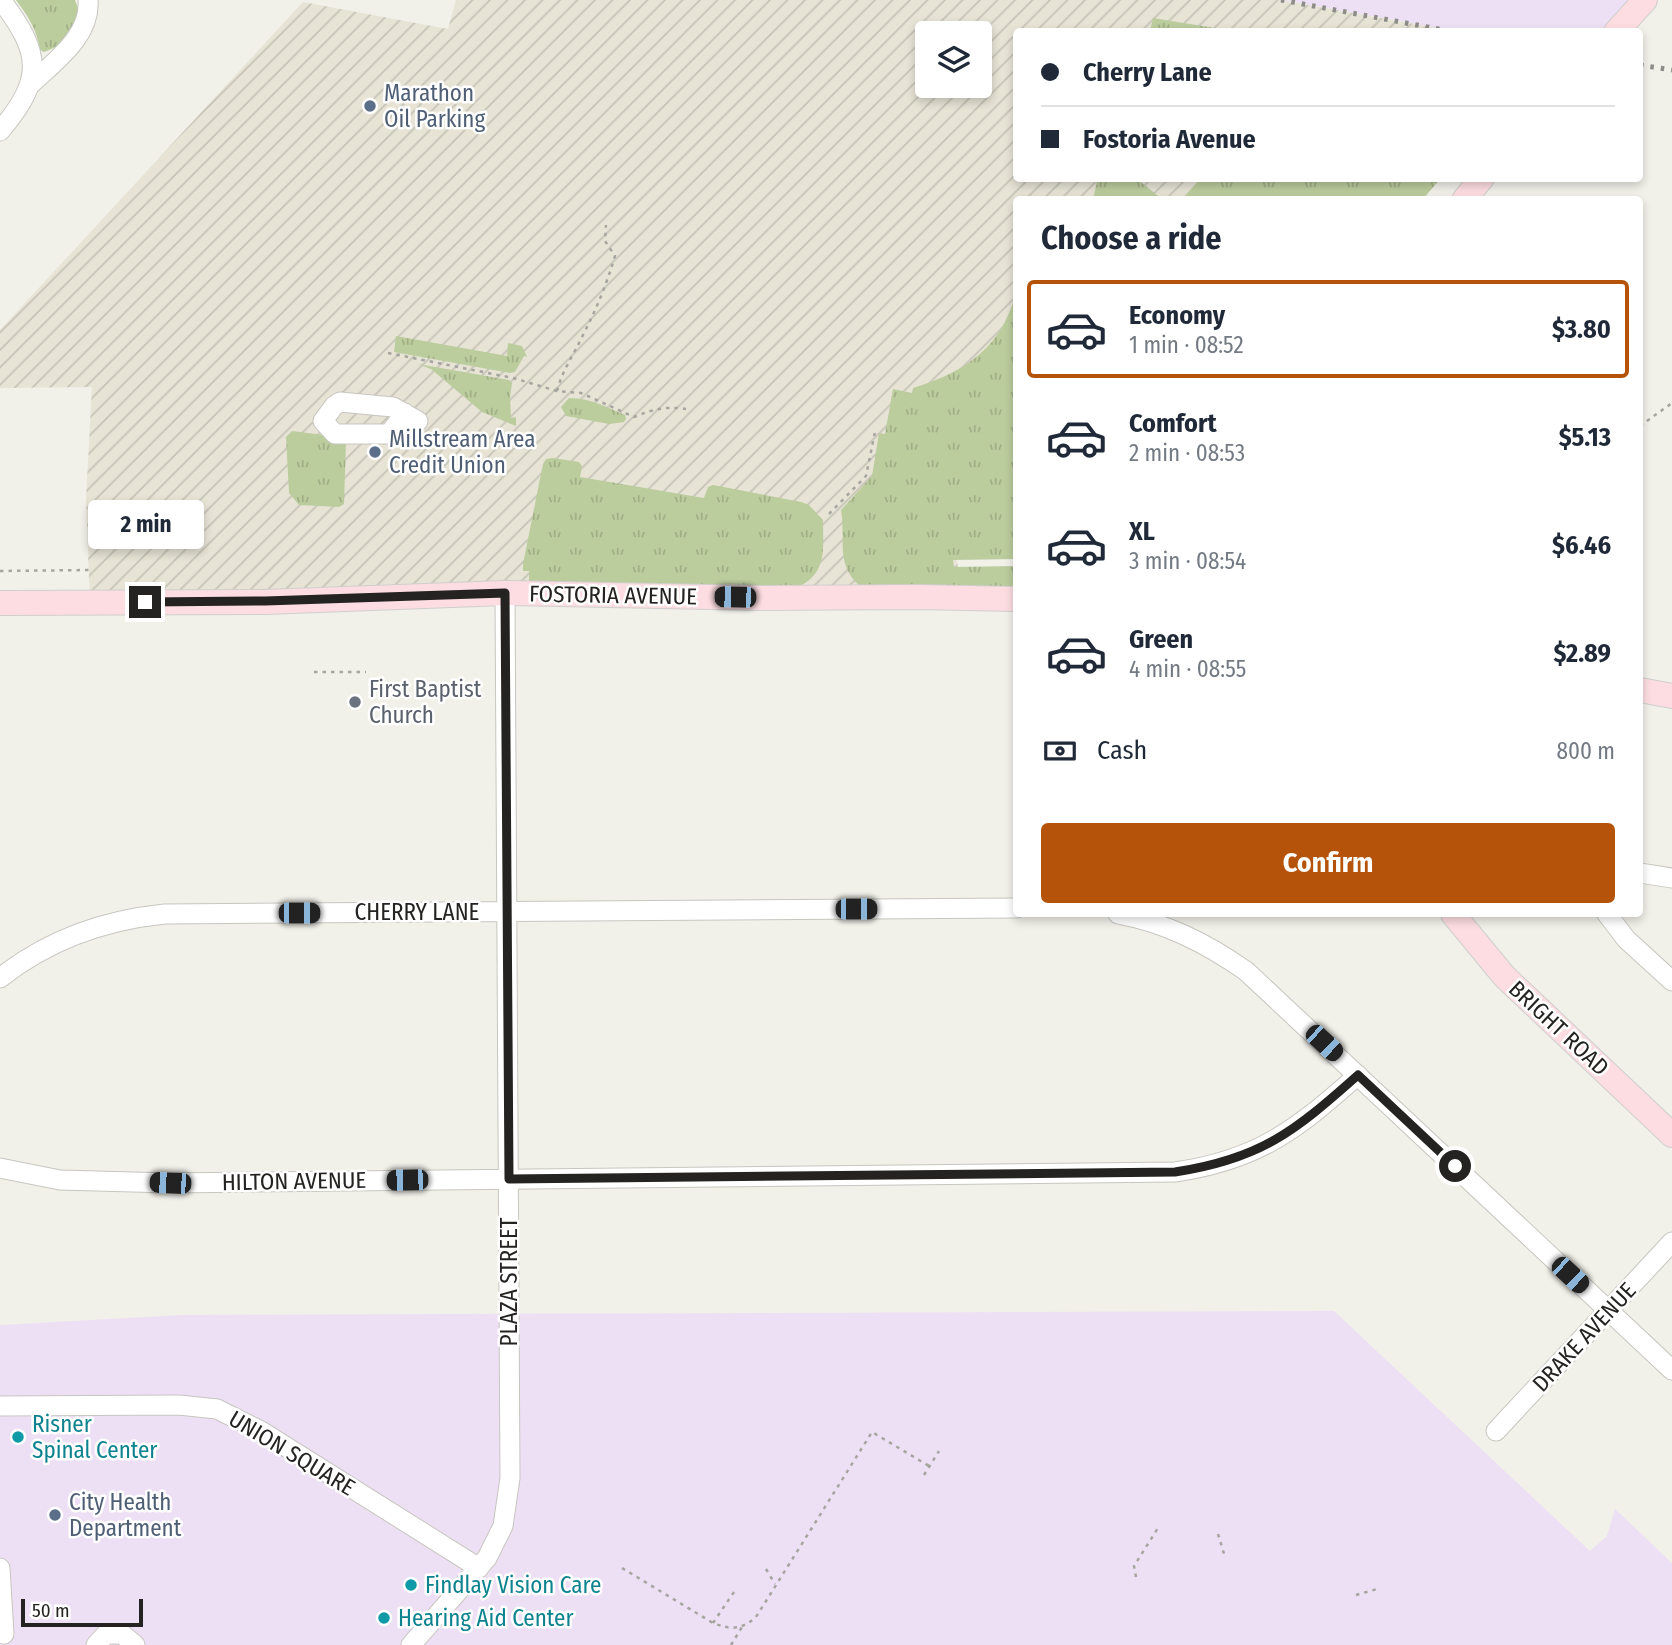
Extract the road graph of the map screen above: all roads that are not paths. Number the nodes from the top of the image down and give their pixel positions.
1 (1, 0) edge
2 (88, 0) edge
3 (1645, 0) edge
4 (1620, 28) edge
5 (31, 84) junction
6 (0, 131) edge
7 (1479, 182) edge
8 (1467, 196) edge
9 (325, 418) joint
10 (505, 593) junction
11 (1013, 599) edge
12 (0, 603) edge
13 (1643, 691) edge
14 (1672, 696) edge
15 (1643, 873) edge
16 (1672, 878) edge
17 (1013, 908) edge
18 (507, 911) junction
19 (1133, 917) edge
20 (1455, 917) edge
21 (1608, 917) edge
22 (0, 978) edge
23 (1672, 981) edge
24 (1358, 1075) junction
25 (1672, 1135) edge
26 (0, 1168) edge
27 (509, 1179) junction
28 (1672, 1242) edge
29 (1609, 1311) junction
30 (1672, 1370) edge
31 (0, 1406) edge
32 (1496, 1431) dead end
33 (0, 1569) edge
34 (479, 1569) junction
35 (4, 1634) dead end
36 (96, 1645) edge
37 (135, 1645) edge
38 (411, 1645) edge

1 - 5 street
2 - 5 street
3 - 4 main road
5 - 6 street
7 - 8 main road
9 - 9 street
10 - 11 main road, FOSTORIA AVENUE
10 - 12 main road, FOSTORIA AVENUE
10 - 18 street, PLAZA STREET
13 - 14 main road
15 - 16 street
17 - 18 street, CHERRY LANE
18 - 22 street, CHERRY LANE
18 - 27 street, PLAZA STREET
19 - 24 street
20 - 25 main road, BRIGHT ROAD
21 - 23 street
24 - 27 street, HILTON AVENUE
24 - 29 street
26 - 27 street, HILTON AVENUE
27 - 34 street, PLAZA STREET
28 - 29 street, DRAKE AVENUE
29 - 30 street
29 - 32 street, DRAKE AVENUE
31 - 34 street, UNION SQUARE
33 - 35 street
34 - 38 street, PLAZA STREET
36 - 37 street

